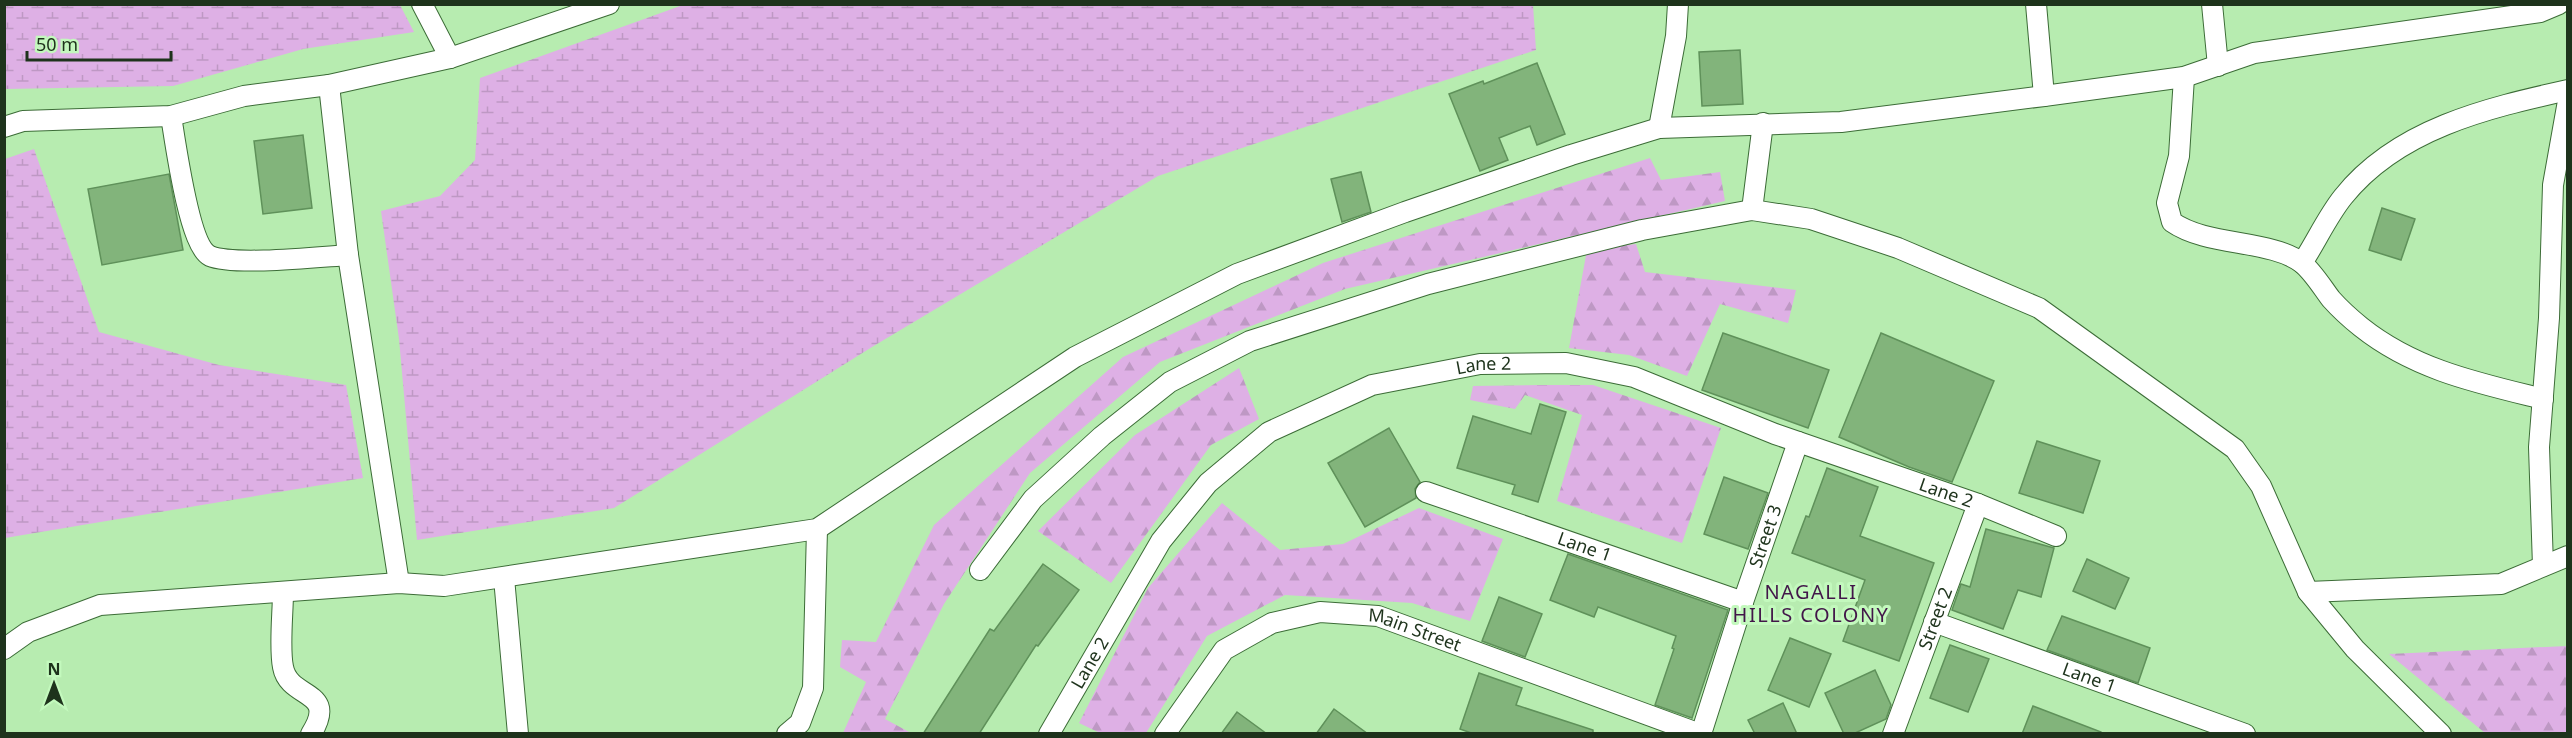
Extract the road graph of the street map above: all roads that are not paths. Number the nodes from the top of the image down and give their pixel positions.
1 (422, 4) edge
2 (609, 4) edge
3 (1678, 4) edge
4 (2036, 4) edge
5 (2212, 4) edge
6 (2559, 4) edge
7 (450, 58) junction
8 (2218, 66) junction
9 (2184, 76) junction
10 (329, 85) junction
11 (2568, 90) edge
12 (2044, 96) junction
13 (2567, 110) edge
14 (171, 116) junction
15 (1763, 123) junction
16 (4, 127) edge
17 (1659, 128) junction
18 (1752, 210) junction
19 (348, 255) junction
20 (2302, 263) junction
21 (2543, 399) junction
22 (1798, 442) junction
23 (1426, 492) dead end
24 (1978, 504) junction
25 (817, 529) junction
26 (2056, 536) dead end
27 (2568, 556) edge
28 (2543, 566) junction
29 (980, 570) dead end
30 (504, 578) junction
31 (399, 583) junction
32 (283, 592) junction
33 (2308, 592) junction
34 (1743, 602) junction
35 (1934, 622) junction
36 (4, 649) edge
37 (311, 734) edge
38 (518, 734) edge
39 (787, 734) edge
40 (1049, 734) edge
41 (1165, 734) edge
42 (1701, 734) edge
43 (1893, 734) edge
44 (2245, 734) edge
45 (2441, 734) edge

1 - 7 street
2 - 7 street
3 - 17 street
4 - 12 street
5 - 8 street
6 - 8 street
7 - 10 street
8 - 9 street
9 - 12 street
9 - 20 street
10 - 14 street
10 - 19 street
11 - 20 street
12 - 15 street
13 - 21 street
14 - 16 street
14 - 19 street
15 - 17 street
15 - 18 street
17 - 25 street
18 - 29 street
18 - 33 street
19 - 31 street
20 - 21 street
21 - 28 street
22 - 24 street, Lane 2
22 - 34 street, Street 3
22 - 40 street, Lane 2
23 - 34 street, Lane 1
24 - 26 street, Lane 2
24 - 35 street, Street 2
25 - 30 street
25 - 39 street
27 - 28 street
28 - 33 street
30 - 31 street
30 - 38 street
31 - 32 street
32 - 36 street
32 - 37 street
33 - 45 street
34 - 42 street, Street 3
35 - 43 street, Street 2
35 - 44 street, Lane 1
41 - 42 street, Main Street

